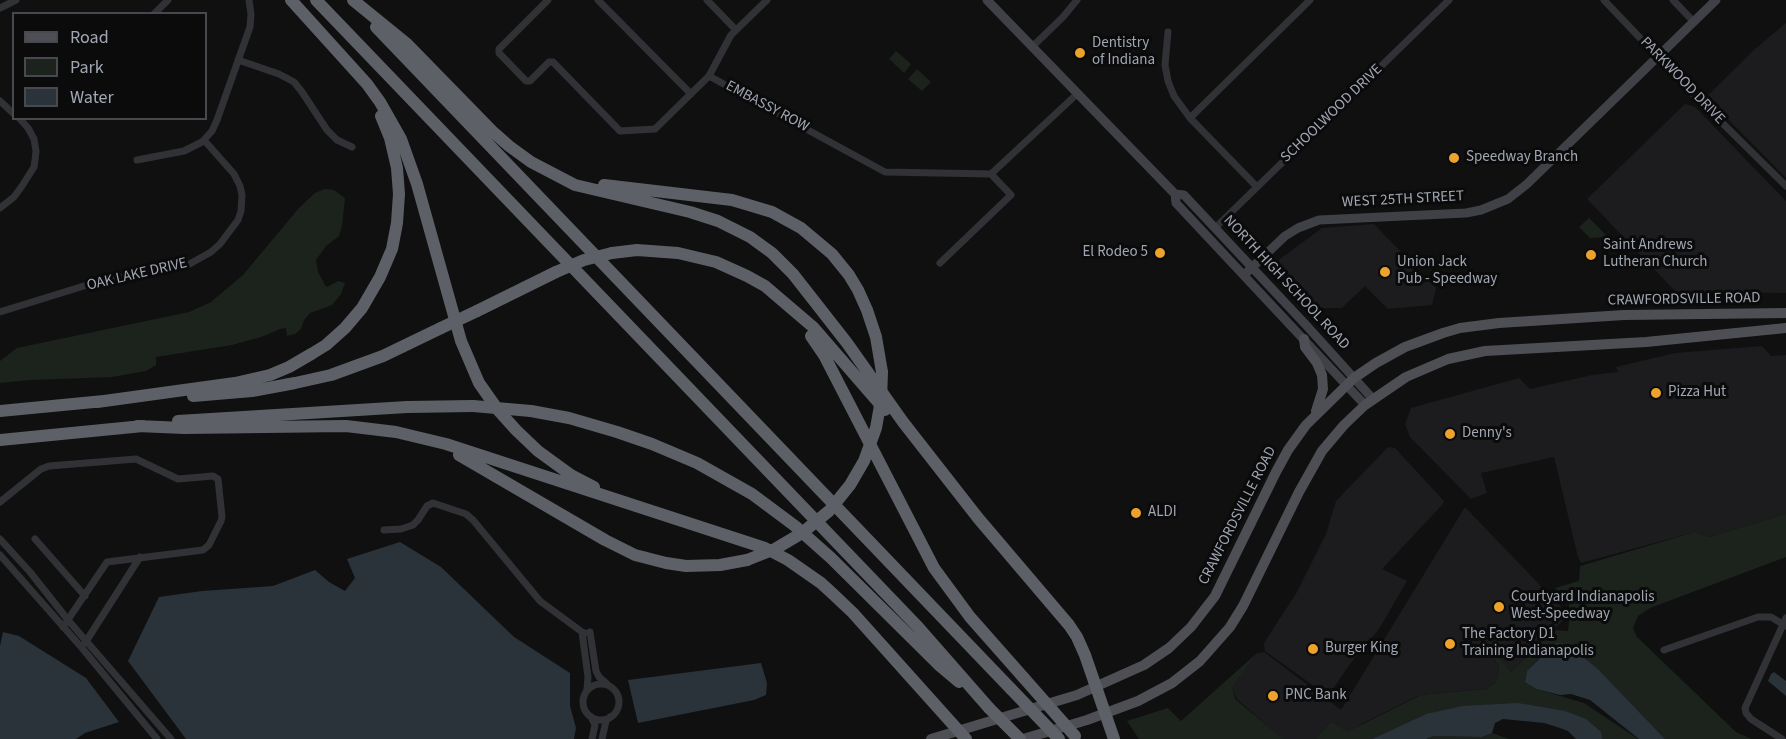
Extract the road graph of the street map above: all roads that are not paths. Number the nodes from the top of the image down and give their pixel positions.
1 (16, 0) edge
2 (168, 0) edge
3 (249, 0) edge
4 (291, 0) edge
5 (316, 0) edge
6 (351, 0) edge
7 (548, 0) edge
8 (598, 0) edge
9 (706, 0) edge
10 (767, 0) edge
11 (987, 0) edge
12 (1077, 0) edge
13 (1310, 0) edge
14 (1449, 0) edge
15 (1604, 0) edge
16 (1672, 0) edge
17 (1716, 0) edge
18 (0, 8) edge
19 (156, 12) edge
20 (1694, 22) junction
21 (736, 30) junction
22 (1168, 32) dead end
23 (1032, 47) junction
24 (1659, 56) junction
25 (238, 60) junction
26 (350, 67) junction
27 (709, 76) junction
28 (691, 94) junction
29 (1077, 94) junction
30 (0, 101) edge
31 (12, 112) edge
32 (1190, 118) junction
33 (21, 120) edge
34 (204, 140) junction
35 (352, 147) dead end
36 (137, 160) dead end
37 (991, 174) junction
38 (564, 179) junction
39 (1786, 186) edge
40 (1257, 187) junction
41 (1175, 194) junction
42 (0, 208) edge
43 (1215, 228) junction
44 (940, 263) dead end
45 (1248, 271) junction
46 (0, 312) edge
47 (794, 312) junction
48 (1786, 313) edge
49 (1786, 328) edge
50 (1304, 339) junction
51 (1350, 381) junction
52 (98, 402) junction
53 (1369, 402) junction
54 (0, 411) edge
55 (1313, 418) junction
56 (137, 426) junction
57 (408, 435) junction
58 (0, 440) edge
59 (0, 502) edge
60 (636, 505) junction
61 (978, 518) junction
62 (384, 530) dead end
63 (0, 539) edge
64 (35, 539) dead end
65 (0, 555) edge
66 (140, 557) junction
67 (85, 596) junction
68 (68, 620) junction
69 (1785, 623) edge
70 (63, 627) junction
71 (586, 632) junction
72 (87, 641) junction
73 (82, 648) junction
74 (1664, 650) dead end
75 (607, 684) junction
76 (1096, 687) junction
77 (587, 690) junction
78 (990, 708) junction
79 (1105, 714) junction
80 (591, 717) junction
81 (610, 717) junction
82 (962, 735) edge
83 (1076, 738) edge
84 (157, 739) edge
85 (171, 739) edge
86 (592, 739) edge
87 (602, 739) edge
88 (931, 739) edge
89 (1021, 739) edge
90 (1059, 739) edge
91 (1114, 739) edge
92 (1782, 739) edge

1 - 18 street
2 - 19 street
3 - 25 street
4 - 26 highway
5 - 78 highway
6 - 38 highway
6 - 90 highway, bridge
7 - 28 street, EMBASSY ROW
8 - 28 street
9 - 21 street
10 - 21 street
11 - 23 street, NORTH HIGH SCHOOL ROAD
12 - 23 street
13 - 32 street
14 - 40 street, SCHOOLWOOD DRIVE
15 - 24 street, PARKWOOD DRIVE
16 - 20 street
17 - 20 street, WEST 25TH STREET
20 - 24 street, WEST 25TH STREET
21 - 27 street
22 - 32 street
23 - 29 street, NORTH HIGH SCHOOL ROAD
24 - 39 street, PARKWOOD DRIVE
24 - 45 street, WEST 25TH STREET
25 - 34 street
25 - 35 street
26 - 52 highway
26 - 60 highway
27 - 28 street, EMBASSY ROW
27 - 37 street, EMBASSY ROW
29 - 37 street
29 - 41 street, NORTH HIGH SCHOOL ROAD
30 - 31 street
32 - 40 street
33 - 42 street
34 - 36 street
34 - 46 street, OAK LAKE DRIVE
37 - 44 street
38 - 57 highway, bridge
38 - 61 highway
40 - 43 street, SCHOOLWOOD DRIVE
41 - 43 street, NORTH HIGH SCHOOL ROAD
41 - 45 street, NORTH HIGH SCHOOL ROAD
43 - 45 street, NORTH HIGH SCHOOL ROAD
45 - 50 street, NORTH HIGH SCHOOL ROAD
45 - 51 street, NORTH HIGH SCHOOL ROAD
47 - 52 highway, bridge
47 - 61 highway
47 - 83 highway, bridge
48 - 51 main road, CRAWFORDSVILLE ROAD
49 - 53 main road, CRAWFORDSVILLE ROAD
50 - 51 street, NORTH HIGH SCHOOL ROAD
50 - 55 main road
51 - 53 street, NORTH HIGH SCHOOL ROAD
51 - 55 main road, CRAWFORDSVILLE ROAD
52 - 54 highway
53 - 79 main road, CRAWFORDSVILLE ROAD
55 - 76 main road, CRAWFORDSVILLE ROAD
56 - 57 highway
56 - 58 highway
56 - 78 highway, bridge
57 - 60 highway
59 - 66 street
60 - 82 highway
61 - 76 highway
62 - 71 street
63 - 68 street
64 - 67 street
65 - 70 street
66 - 67 street
66 - 72 street
67 - 68 street
68 - 70 street
68 - 72 street
69 - 74 street
69 - 92 street
70 - 73 street
71 - 75 street
71 - 77 street
72 - 73 street
72 - 85 street
73 - 84 street
75 - 77 street
75 - 81 street
76 - 79 highway
76 - 82 main road, CRAWFORDSVILLE ROAD
77 - 80 street
78 - 89 highway, bridge
79 - 89 main road, CRAWFORDSVILLE ROAD
79 - 91 highway
80 - 81 street
80 - 86 street
81 - 87 street
82 - 88 main road, CRAWFORDSVILLE ROAD

